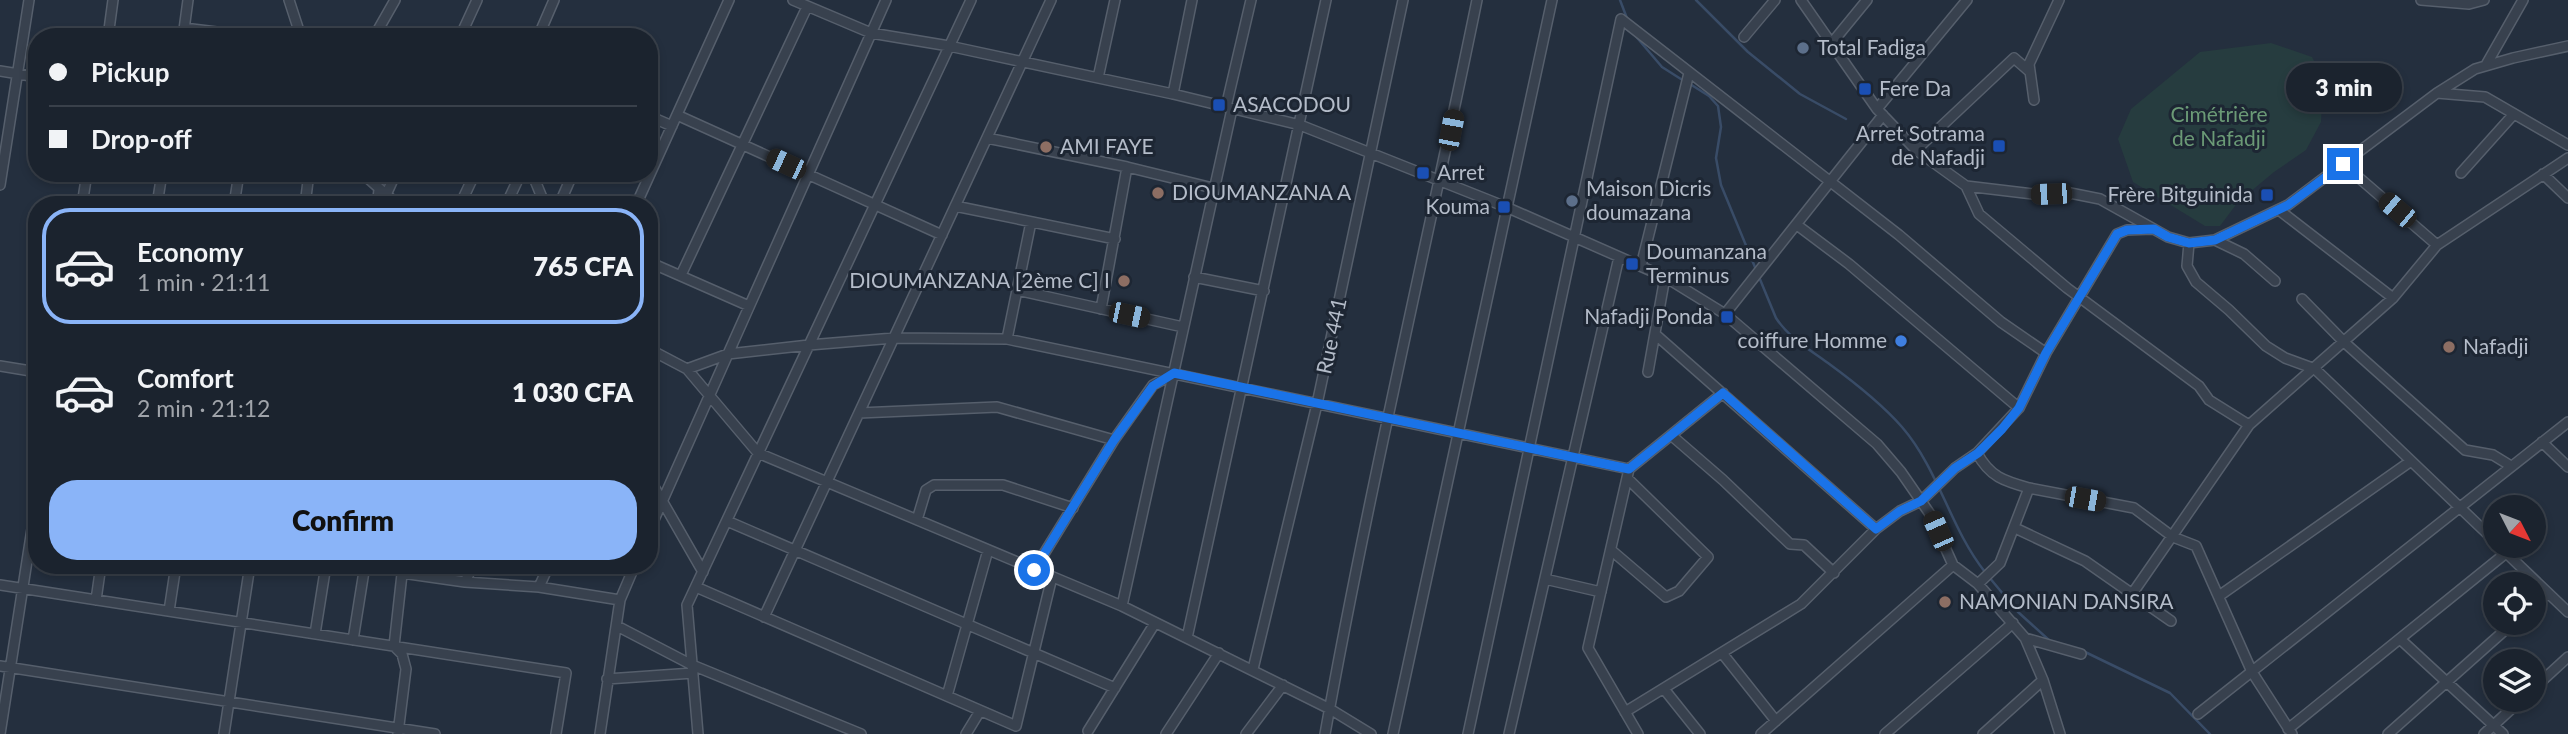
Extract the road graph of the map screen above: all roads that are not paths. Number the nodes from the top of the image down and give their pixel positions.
1 (29, 0) edge
2 (113, 0) edge
3 (188, 0) edge
4 (289, 0) edge
5 (395, 0) edge
6 (477, 0) edge
7 (554, 0) edge
8 (729, 0) edge
9 (793, 0) edge
10 (886, 0) edge
11 (971, 0) edge
12 (1051, 0) edge
13 (1115, 0) edge
14 (1192, 0) edge
15 (1251, 0) edge
16 (1326, 0) edge
17 (1403, 0) edge
18 (1477, 0) edge
19 (1552, 0) edge
20 (1801, 0) edge
21 (1867, 0) edge
22 (1967, 0) edge
23 (2059, 0) edge
24 (2421, 0) edge
25 (2484, 0) edge
26 (2523, 0) edge
27 (1773, 1) edge
28 (807, 7) junction
29 (109, 28) edge
30 (184, 28) edge
31 (299, 28) edge
32 (378, 28) edge
33 (464, 28) edge
34 (542, 28) edge
35 (871, 33) junction
36 (1744, 37) dead end
37 (1831, 44) junction
38 (2568, 46) edge
39 (949, 47) junction
40 (1022, 63) junction
41 (2486, 65) junction
42 (0, 71) edge
43 (2029, 71) junction
44 (1689, 73) junction
45 (17, 74) junction
46 (28, 76) edge
47 (1098, 78) junction
48 (2437, 93) junction
49 (1173, 94) junction
50 (2034, 100) dead end
51 (1229, 108) junction
52 (1880, 112) junction
53 (677, 115) junction
54 (2513, 115) junction
55 (658, 120) edge
56 (672, 125) junction
57 (1300, 125) junction
58 (987, 138) junction
59 (742, 145) junction
60 (2568, 145) edge
61 (1916, 150) junction
62 (1371, 152) junction
63 (658, 156) edge
64 (2568, 158) edge
65 (2343, 164) junction
66 (1127, 167) junction
67 (2461, 173) dead end
68 (808, 174) junction
69 (2543, 174) junction
70 (372, 182) edge
71 (390, 182) edge
72 (1440, 182) junction
73 (1830, 182) junction
74 (0, 185) edge
75 (1966, 186) junction
76 (1213, 188) junction
77 (383, 192) junction
78 (381, 196) edge
79 (388, 196) edge
80 (2568, 198) edge
81 (875, 205) junction
82 (956, 206) junction
83 (1506, 207) junction
84 (2279, 210) junction
85 (1031, 222) junction
86 (1797, 225) junction
87 (2154, 229) junction
88 (942, 235) junction
89 (1574, 237) junction
90 (1115, 239) junction
91 (2215, 240) junction
92 (2189, 243) junction
93 (2437, 245) junction
94 (1619, 257) junction
95 (658, 266) edge
96 (1641, 266) junction
97 (681, 275) junction
98 (1194, 277) junction
99 (1665, 277) junction
100 (2275, 281) dead end
101 (1017, 290) junction
102 (1264, 291) junction
103 (2081, 297) junction
104 (2393, 298) junction
105 (2302, 299) dead end
106 (749, 306) junction
107 (1101, 309) junction
108 (1725, 314) junction
109 (1183, 327) junction
110 (1655, 334) junction
111 (894, 338) junction
112 (1007, 339) junction
113 (2344, 342) junction
114 (809, 345) junction
115 (2046, 353) junction
116 (658, 354) edge
117 (728, 354) junction
118 (0, 366) edge
119 (687, 369) junction
120 (2315, 369) junction
121 (28, 371) edge
122 (1648, 372) dead end
123 (1174, 373) junction
124 (1242, 388) junction
125 (1723, 393) junction
126 (709, 395) junction
127 (1317, 404) junction
128 (2019, 408) junction
129 (859, 413) junction
130 (1386, 418) junction
131 (2568, 422) edge
132 (2249, 425) junction
133 (1457, 433) junction
134 (1671, 435) junction
135 (1114, 440) junction
136 (2542, 442) junction
137 (1529, 448) junction
138 (758, 453) junction
139 (1978, 453) junction
140 (1573, 457) junction
141 (2411, 461) junction
142 (2511, 466) junction
143 (2568, 467) edge
144 (1628, 474) junction
145 (827, 482) junction
146 (2028, 488) junction
147 (658, 494) edge
148 (662, 501) junction
149 (1921, 501) junction
150 (1073, 508) junction
151 (2459, 508) junction
152 (658, 510) edge
153 (917, 520) junction
154 (727, 521) junction
155 (2015, 528) junction
156 (1876, 529) junction
157 (2483, 531) edge
158 (2173, 537) junction
159 (795, 550) junction
160 (988, 550) junction
161 (1611, 550) junction
162 (28, 556) edge
163 (2488, 558) edge
164 (2511, 558) edge
165 (1953, 565) junction
166 (1034, 570) junction
167 (702, 572) junction
168 (1834, 573) junction
169 (100, 574) edge
170 (175, 574) edge
171 (249, 574) edge
172 (325, 574) edge
173 (364, 574) edge
174 (401, 574) edge
175 (426, 574) edge
176 (465, 574) edge
177 (469, 574) edge
178 (544, 574) edge
179 (631, 574) edge
180 (1052, 577) junction
181 (1545, 579) junction
182 (465, 582) junction
183 (1978, 584) junction
184 (0, 585) edge
185 (539, 587) junction
186 (695, 587) junction
187 (23, 589) junction
188 (1601, 592) junction
189 (2548, 593) joint
190 (2132, 594) junction
191 (2219, 596) junction
192 (96, 600) junction
193 (620, 600) junction
194 (1122, 606) junction
195 (2567, 609) edge
196 (169, 611) junction
197 (764, 617) junction
198 (2171, 621) dead end
199 (241, 622) junction
200 (1155, 623) junction
201 (2013, 623) junction
202 (967, 624) junction
203 (617, 626) junction
204 (315, 634) junction
205 (2499, 635) edge
206 (1187, 638) junction
207 (2025, 638) junction
208 (2400, 639) junction
209 (353, 640) junction
210 (394, 646) junction
211 (1033, 653) junction
212 (1219, 653) junction
213 (1722, 653) junction
214 (2081, 654) dead end
215 (2568, 657) edge
216 (5, 666) edge
217 (693, 669) junction
218 (1253, 669) junction
219 (2252, 671) junction
220 (2546, 677) edge
221 (607, 679) junction
222 (2043, 680) junction
223 (2446, 681) junction
224 (1283, 685) junction
225 (1115, 688) junction
226 (1664, 689) junction
227 (947, 696) junction
228 (229, 702) junction
229 (1330, 709) junction
230 (980, 710) junction
231 (1625, 712) junction
232 (2508, 712) edge
233 (2198, 714) dead end
234 (1776, 721) junction
235 (2494, 725) junction
236 (398, 731) edge
237 (1088, 731) dead end
238 (2290, 731) edge
239 (2057, 733) edge
240 (0, 734) edge
241 (224, 734) edge
242 (435, 734) edge
243 (556, 734) edge
244 (600, 734) edge
245 (698, 734) edge
246 (861, 734) edge
247 (966, 734) edge
248 (1166, 734) edge
249 (1245, 734) edge
250 (1325, 734) edge
251 (1371, 734) edge
252 (1393, 734) edge
253 (1468, 734) edge
254 (1509, 734) edge
255 (1638, 734) edge
256 (1700, 734) edge
257 (1761, 734) edge
258 (1885, 734) edge
259 (1983, 734) edge
260 (2388, 734) edge
261 (2484, 734) edge
262 (2503, 734) edge

1 - 45 street
2 - 29 street
3 - 30 street
4 - 31 street
5 - 32 street
6 - 33 street
7 - 34 street
8 - 53 street
9 - 28 street
10 - 35 street
11 - 39 street
12 - 40 street
13 - 47 street
14 - 49 street
15 - 51 street
16 - 57 street
17 - 62 street, Rue 441
18 - 72 street
19 - 83 street
20 - 37 street
21 - 37 street
22 - 52 street
23 - 43 street
24 - 25 street
26 - 41 street
27 - 36 street
28 - 35 street
28 - 59 street
35 - 39 street
35 - 68 street
37 - 52 street
38 - 41 street
39 - 40 street
39 - 81 street
40 - 47 street
40 - 58 street
41 - 48 street
42 - 45 street
43 - 50 street
43 - 61 street
44 - 73 street
44 - 89 street
44 - 96 street
45 - 46 street
45 - 74 street
47 - 49 street
48 - 54 street
48 - 65 street
49 - 51 street
51 - 57 street
51 - 76 street
52 - 61 street
52 - 73 street
53 - 56 street
53 - 59 street
54 - 60 street
54 - 67 street
55 - 56 street
56 - 63 street
57 - 62 street
57 - 102 street
58 - 66 street
58 - 82 street
59 - 68 street
59 - 97 street
61 - 75 street
62 - 72 street
62 - 127 street, Rue 441
64 - 69 street
65 - 84 street
65 - 93 street
66 - 76 street
66 - 90 street
68 - 81 street
68 - 106 street
69 - 80 street
69 - 93 street
70 - 77 street
71 - 77 street
72 - 83 street
72 - 130 street
73 - 86 street
73 - 115 street
75 - 87 street
75 - 103 street
76 - 98 street
77 - 78 street
77 - 79 street
81 - 88 street
81 - 114 street
82 - 85 street
82 - 88 street
83 - 89 street
83 - 133 street
84 - 91 street
84 - 104 street
85 - 90 street
85 - 101 street
86 - 108 street
86 - 128 street
87 - 92 street
87 - 103 street
88 - 111 street
89 - 94 street
89 - 137 street
90 - 107 street
91 - 92 street
91 - 100 street
92 - 120 street
93 - 104 street
94 - 96 street
94 - 140 street
95 - 97 street
96 - 99 street
97 - 106 street
98 - 102 street
98 - 109 street
99 - 108 street
99 - 110 street
101 - 107 street
101 - 112 street
102 - 124 street
103 - 115 street
103 - 132 street
104 - 113 street
105 - 113 street
106 - 117 street
107 - 109 street
108 - 149 street
109 - 123 street
110 - 122 street
110 - 125 street
111 - 112 street
111 - 114 street
111 - 129 street
112 - 123 street
113 - 120 street
113 - 142 street
114 - 117 street
114 - 138 street
115 - 128 street
116 - 119 street
117 - 119 street
117 - 126 street
118 - 121 street
119 - 126 street
120 - 132 street
120 - 141 street
123 - 124 street
123 - 135 street
123 - 194 street
124 - 127 street
124 - 206 street
125 - 134 street
125 - 156 street
126 - 138 street
126 - 148 street
127 - 130 street
127 - 218 street, Rue 441
128 - 139 street
129 - 135 street
129 - 145 street
130 - 133 street
130 - 229 street
131 - 136 street
132 - 158 street
133 - 137 street
133 - 252 street
134 - 144 street
134 - 168 street
135 - 150 street
136 - 142 street
136 - 143 street
137 - 140 street
137 - 253 street
138 - 145 street
138 - 154 street
139 - 146 street
139 - 149 street
140 - 144 street
140 - 181 street
141 - 151 street
141 - 191 street
142 - 151 street
144 - 161 street
144 - 161 street
145 - 153 street
145 - 159 street
146 - 155 street
146 - 158 street
147 - 148 street
148 - 152 street
148 - 167 street
149 - 156 street
149 - 165 street
150 - 153 street
150 - 166 street
151 - 157 street
151 - 219 street
153 - 160 street
154 - 159 street
154 - 167 street
155 - 183 street
155 - 190 street
156 - 168 street
158 - 190 street
158 - 191 street
159 - 197 street
159 - 202 street
160 - 166 street
160 - 202 street
161 - 188 street
162 - 187 street
163 - 208 street
164 - 189 street
165 - 183 street
165 - 234 street
166 - 180 street
167 - 186 street
168 - 213 street
169 - 192 street
170 - 196 street
171 - 199 street
172 - 204 street
173 - 209 street
174 - 210 street
175 - 182 street
176 - 182 street
177 - 182 street
178 - 185 street
179 - 193 street
180 - 194 street
180 - 211 street
181 - 188 street
181 - 254 street
182 - 185 street
183 - 201 street
184 - 187 street
185 - 193 street
186 - 197 street
186 - 217 street
187 - 192 street
187 - 216 street
188 - 231 street
189 - 195 street
190 - 198 street
191 - 219 street
192 - 196 street
193 - 203 street
194 - 200 street
196 - 199 street
197 - 227 street
199 - 204 street
199 - 228 street
200 - 206 street
200 - 225 street
201 - 207 street
201 - 258 street
202 - 211 street
202 - 227 street
203 - 217 street
203 - 221 street
204 - 209 street
205 - 223 street
206 - 212 street
207 - 214 street
207 - 222 street
208 - 223 street
208 - 238 street
209 - 210 street
210 - 236 street
210 - 243 street
211 - 225 street
211 - 230 street
212 - 218 street
212 - 248 street
213 - 226 street
213 - 234 street
215 - 220 street
216 - 228 street
216 - 240 street
217 - 221 street
217 - 245 street
217 - 246 street
218 - 224 street
219 - 233 street
219 - 238 street
221 - 244 street
222 - 239 street
222 - 259 street
223 - 235 street
223 - 260 street
224 - 229 street
224 - 249 street
225 - 237 street
226 - 231 street
226 - 256 street
227 - 230 street
228 - 236 street
228 - 241 street
229 - 250 street
229 - 251 street
230 - 247 street
231 - 255 street
232 - 235 street
234 - 257 street
235 - 261 street
235 - 262 street
236 - 242 street

